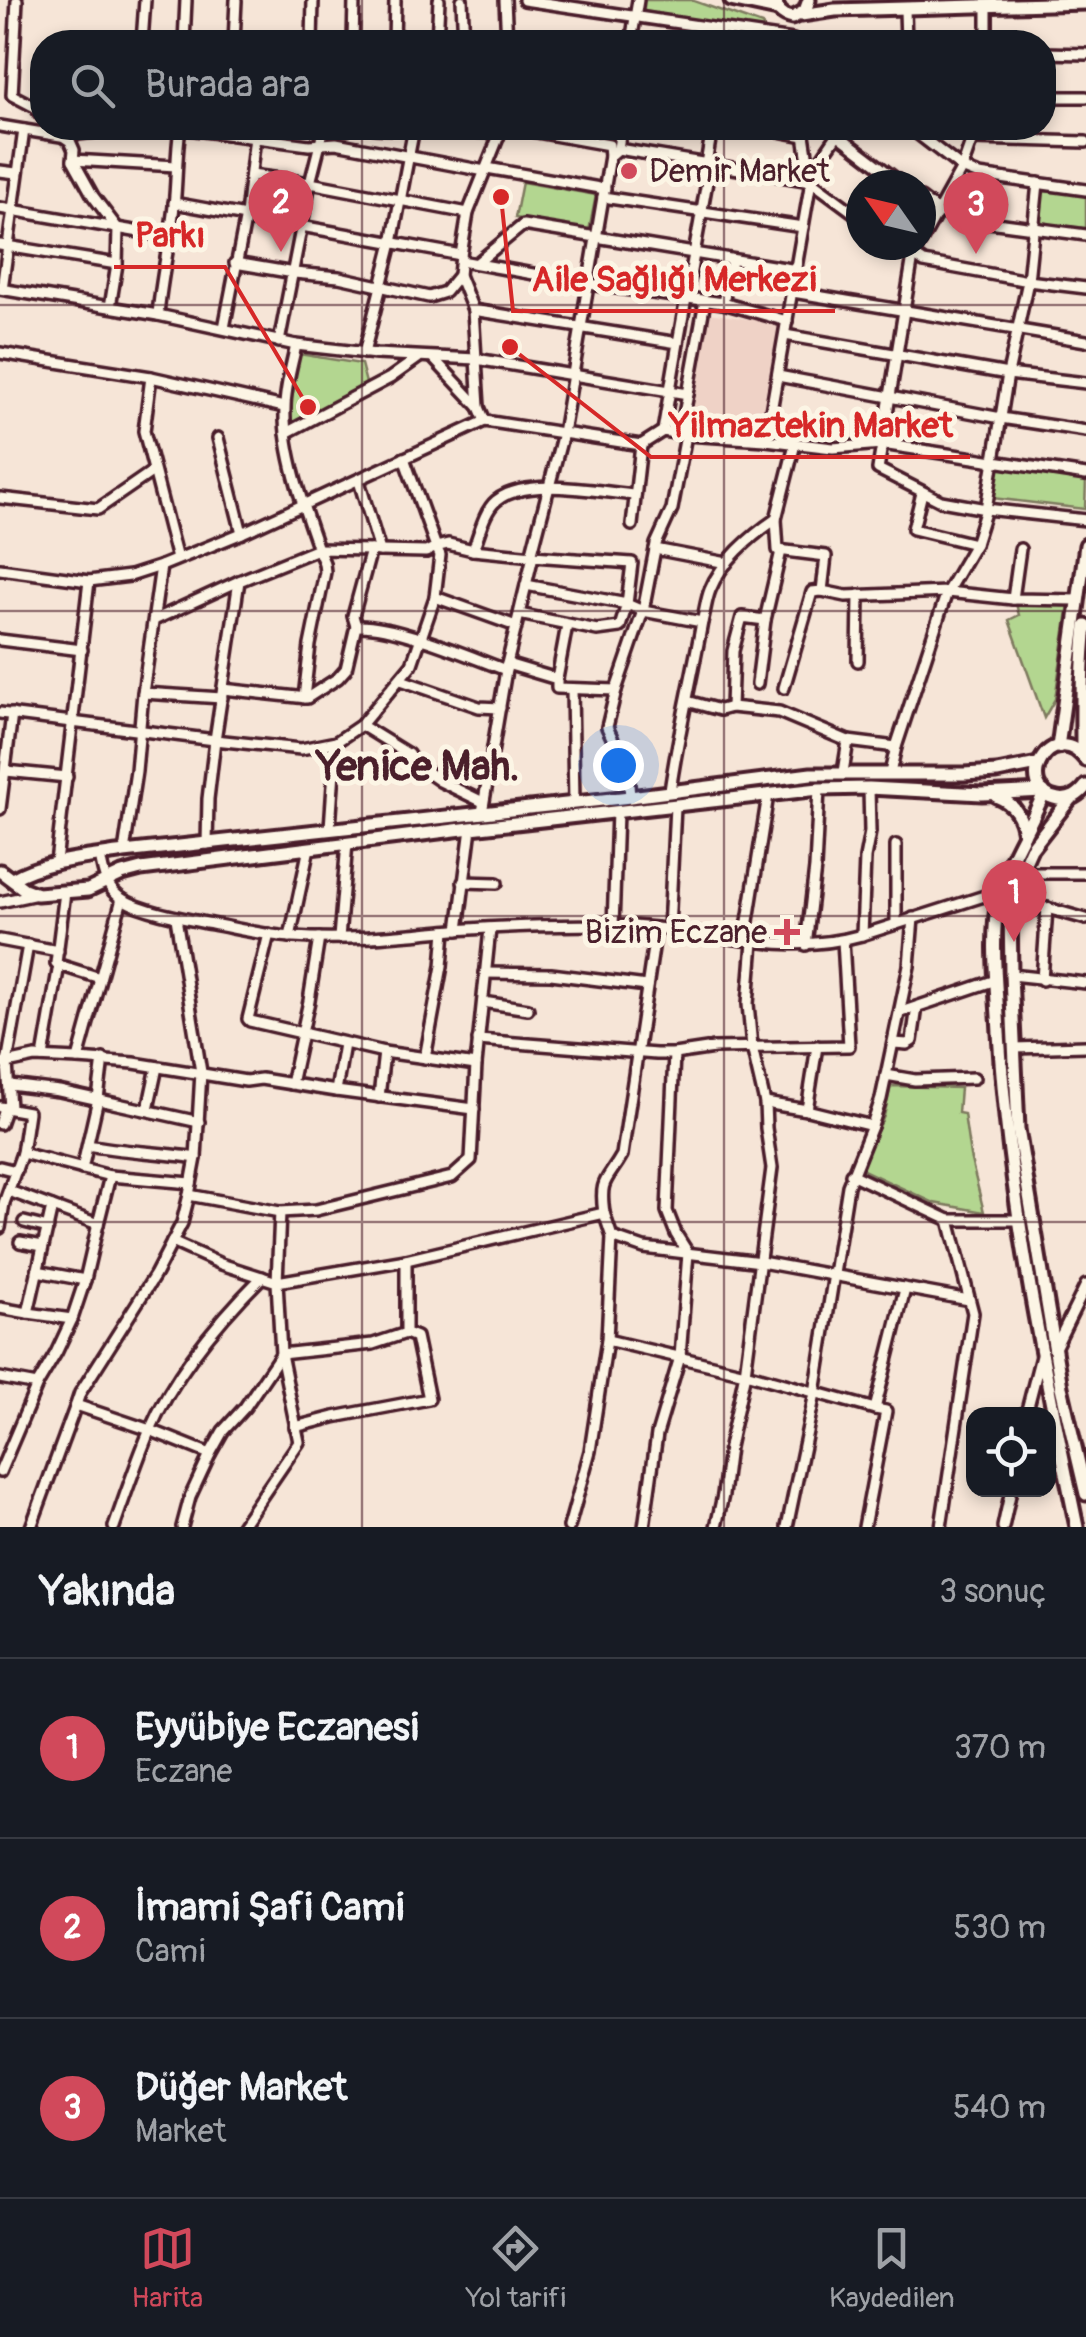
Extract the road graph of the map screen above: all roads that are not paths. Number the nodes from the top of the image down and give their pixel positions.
1 (17, 0) edge
2 (146, 0) edge
3 (186, 0) edge
4 (236, 0) edge
5 (312, 0) edge
6 (354, 0) edge
7 (395, 0) edge
8 (439, 0) edge
9 (462, 0) edge
10 (506, 0) edge
11 (524, 0) edge
12 (638, 0) edge
13 (731, 0) edge
14 (808, 0) edge
15 (1086, 3) edge
16 (777, 5) edge
17 (986, 7) junction
18 (905, 10) junction
19 (797, 17) junction
20 (635, 18) junction
21 (143, 30) edge
22 (185, 30) edge
23 (235, 30) edge
24 (312, 30) edge
25 (353, 30) edge
26 (394, 30) edge
27 (438, 30) edge
28 (463, 30) edge
29 (507, 30) edge
30 (633, 30) edge
31 (717, 30) edge
32 (795, 30) edge
33 (906, 30) edge
34 (987, 30) edge
35 (1056, 54) edge
36 (1086, 54) edge
37 (0, 92) edge
38 (12, 95) junction
39 (1086, 96) edge
40 (1056, 97) edge
41 (30, 102) edge
42 (0, 126) edge
43 (24, 130) junction
44 (30, 131) edge
45 (67, 140) edge
46 (179, 140) edge
47 (254, 140) edge
48 (294, 140) edge
49 (320, 140) edge
50 (412, 140) edge
51 (498, 140) edge
52 (585, 140) edge
53 (618, 140) edge
54 (711, 140) edge
55 (805, 140) edge
56 (834, 140) edge
57 (850, 140) edge
58 (926, 140) edge
59 (972, 140) edge
60 (1010, 140) edge
61 (1086, 142) edge
62 (319, 145) junction
63 (614, 152) junction
64 (409, 156) junction
65 (73, 160) junction
66 (708, 164) junction
67 (176, 166) junction
68 (962, 168) junction
69 (486, 170) junction
70 (886, 170) edge
71 (0, 171) edge
72 (16, 173) junction
73 (251, 175) junction
74 (810, 179) junction
75 (310, 183) junction
76 (1038, 183) junction
77 (1086, 190) edge
78 (604, 193) junction
79 (400, 199) junction
80 (174, 203) junction
81 (846, 207) edge
82 (6, 209) edge
83 (938, 211) junction
84 (703, 212) junction
85 (468, 213) junction
86 (246, 215) junction
87 (936, 215) edge
88 (302, 225) junction
89 (804, 228) junction
90 (118, 229) junction
91 (1033, 229) junction
92 (1086, 236) edge
93 (169, 237) junction
94 (596, 238) junction
95 (392, 243) junction
96 (4, 246) edge
97 (696, 255) junction
98 (461, 258) junction
99 (732, 260) junction
100 (912, 260) edge
101 (920, 260) edge
102 (235, 262) junction
103 (477, 263) junction
104 (117, 264) junction
105 (797, 270) junction
106 (294, 272) junction
107 (459, 275) junction
108 (1028, 282) junction
109 (589, 284) junction
110 (382, 285) junction
111 (1086, 288) edge
112 (1, 289) edge
113 (793, 292) junction
114 (686, 297) junction
115 (705, 301) junction
116 (723, 303) junction
117 (110, 307) junction
118 (474, 310) junction
119 (905, 310) junction
120 (158, 315) junction
121 (787, 322) junction
122 (224, 328) junction
123 (582, 328) junction
124 (1017, 330) junction
125 (785, 334) junction
126 (1086, 341) edge
127 (279, 342) junction
128 (678, 343) junction
129 (296, 345) junction
130 (0, 353) edge
131 (364, 353) junction
132 (898, 354) junction
133 (420, 357) junction
134 (433, 358) junction
135 (476, 359) junction
136 (574, 374) junction
137 (1008, 374) junction
138 (778, 376) junction
139 (151, 377) junction
140 (1086, 383) edge
141 (671, 392) junction
142 (688, 394) junction
143 (891, 398) junction
144 (284, 407) junction
145 (479, 407) junction
146 (1001, 418) junction
147 (485, 421) junction
148 (662, 431) junction
149 (1086, 432) edge
150 (286, 433) junction
151 (563, 433) junction
152 (683, 434) junction
153 (218, 438) dead end
154 (766, 440) junction
155 (795, 444) junction
156 (882, 444) junction
157 (641, 445) junction
158 (404, 458) junction
159 (994, 462) junction
160 (153, 471) junction
161 (1086, 475) edge
162 (359, 480) junction
163 (548, 486) junction
164 (922, 493) junction
165 (634, 496) junction
166 (0, 498) edge
167 (302, 505) junction
168 (986, 509) junction
169 (776, 519) junction
170 (1086, 520) edge
171 (632, 525) dead end
172 (242, 533) junction
173 (975, 544) junction
174 (1086, 544) edge
175 (436, 547) junction
176 (318, 549) junction
177 (655, 549) junction
178 (375, 550) junction
179 (473, 550) junction
180 (1020, 550) dead end
181 (781, 551) junction
182 (532, 556) junction
183 (176, 559) junction
184 (726, 563) junction
185 (162, 566) junction
186 (0, 570) edge
187 (89, 581) junction
188 (238, 581) junction
189 (526, 585) junction
190 (822, 592) junction
191 (947, 592) junction
192 (859, 595) junction
193 (435, 596) junction
194 (1013, 599) junction
195 (1078, 600) junction
196 (627, 604) junction
197 (643, 610) junction
198 (520, 614) junction
199 (154, 620) junction
200 (765, 620) junction
201 (702, 622) junction
202 (567, 624) junction
203 (356, 626) junction
204 (516, 626) junction
205 (1086, 626) edge
206 (0, 640) edge
207 (421, 640) junction
208 (1085, 646) edge
209 (82, 650) junction
210 (858, 660) dead end
211 (507, 667) junction
212 (557, 679) junction
213 (401, 680) junction
214 (757, 684) dead end
215 (784, 688) dead end
216 (572, 689) junction
217 (616, 690) junction
218 (143, 693) junction
219 (222, 694) junction
220 (304, 698) junction
221 (687, 702) junction
222 (731, 707) junction
223 (500, 708) junction
224 (0, 713) edge
225 (12, 714) junction
226 (74, 722) junction
227 (361, 725) junction
228 (140, 730) junction
229 (215, 740) junction
230 (848, 741) junction
231 (336, 742) junction
232 (896, 747) junction
233 (1058, 747) junction
234 (1085, 757) edge
235 (1038, 764) junction
236 (6, 772) junction
237 (843, 772) junction
238 (890, 773) junction
239 (67, 777) junction
240 (1086, 786) edge
241 (869, 788) junction
242 (818, 789) junction
243 (670, 791) junction
244 (1044, 792) junction
245 (982, 794) junction
246 (768, 795) junction
247 (630, 797) junction
248 (1070, 799) junction
249 (574, 802) junction
250 (675, 806) junction
251 (0, 808) edge
252 (483, 808) junction
253 (618, 812) junction
254 (330, 828) junction
255 (471, 828) junction
256 (1024, 837) junction
257 (347, 843) junction
258 (206, 844) junction
259 (896, 846) dead end
260 (308, 848) junction
261 (124, 852) junction
262 (100, 855) junction
263 (56, 862) junction
264 (0, 871) edge
265 (1019, 873) junction
266 (1086, 873) edge
267 (6, 882) edge
268 (105, 882) junction
269 (463, 882) junction
270 (497, 883) dead end
271 (1000, 891) junction
272 (65, 892) junction
273 (37, 894) junction
274 (122, 900) junction
275 (0, 902) edge
276 (1010, 904) junction
277 (1047, 908) junction
278 (176, 918) junction
279 (913, 918) junction
280 (1086, 919) edge
281 (896, 924) junction
282 (613, 926) junction
283 (656, 928) junction
284 (490, 929) junction
285 (669, 929) junction
286 (458, 930) junction
287 (444, 931) junction
288 (269, 934) junction
289 (862, 935) junction
290 (290, 937) junction
291 (320, 938) junction
292 (339, 938) junction
293 (0, 940) edge
294 (843, 940) junction
295 (749, 941) junction
296 (806, 944) junction
297 (28, 945) junction
298 (58, 951) junction
299 (58, 965) junction
300 (485, 973) junction
301 (1011, 975) junction
302 (100, 978) junction
303 (996, 980) junction
304 (1042, 980) junction
305 (1086, 984) edge
306 (647, 986) junction
307 (483, 1002) junction
308 (917, 1007) junction
309 (528, 1009) dead end
310 (900, 1012) junction
311 (303, 1032) junction
312 (478, 1040) junction
313 (894, 1043) junction
314 (344, 1044) junction
315 (752, 1046) junction
316 (817, 1046) junction
317 (1086, 1046) edge
318 (1014, 1048) junction
319 (384, 1052) junction
320 (637, 1053) junction
321 (674, 1054) junction
322 (43, 1057) junction
323 (425, 1058) junction
324 (78, 1059) junction
325 (102, 1059) junction
326 (3, 1063) edge
327 (476, 1065) junction
328 (158, 1067) junction
329 (201, 1072) junction
330 (886, 1075) junction
331 (974, 1078) dead end
332 (291, 1084) junction
333 (10, 1085) junction
334 (336, 1092) junction
335 (379, 1097) junction
336 (98, 1099) junction
337 (765, 1103) junction
338 (5, 1108) edge
339 (474, 1108) junction
340 (148, 1109) junction
341 (807, 1110) junction
342 (199, 1122) junction
343 (0, 1124) edge
344 (872, 1126) junction
345 (88, 1146) junction
346 (22, 1152) junction
347 (196, 1158) junction
348 (0, 1167) edge
349 (82, 1170) junction
350 (16, 1172) junction
351 (851, 1174) junction
352 (110, 1176) junction
353 (191, 1183) junction
354 (9, 1191) junction
355 (189, 1195) junction
356 (2, 1202) edge
357 (52, 1207) junction
358 (280, 1212) junction
359 (604, 1213) junction
360 (949, 1220) junction
361 (1020, 1220) junction
362 (24, 1222) dead end
363 (98, 1224) junction
364 (0, 1228) edge
365 (48, 1228) junction
366 (612, 1236) junction
367 (20, 1242) dead end
368 (172, 1242) junction
369 (43, 1246) junction
370 (688, 1253) junction
371 (406, 1260) junction
372 (761, 1262) junction
373 (38, 1272) junction
374 (262, 1276) junction
375 (834, 1276) junction
376 (85, 1280) junction
377 (277, 1282) junction
378 (1086, 1285) edge
379 (905, 1289) junction
380 (969, 1300) junction
381 (0, 1308) edge
382 (28, 1314) junction
383 (72, 1319) junction
384 (406, 1332) junction
385 (607, 1340) junction
386 (1048, 1351) junction
387 (281, 1354) junction
388 (680, 1357) junction
389 (745, 1373) junction
390 (0, 1378) edge
391 (36, 1385) junction
392 (814, 1393) junction
393 (76, 1406) junction
394 (1028, 1407) edge
395 (875, 1409) junction
396 (295, 1427) junction
397 (150, 1430) junction
398 (210, 1454) junction
399 (0, 1472) edge
400 (1086, 1494) edge
401 (1009, 1497) edge
402 (32, 1527) edge
403 (114, 1527) edge
404 (182, 1527) edge
405 (241, 1527) edge
406 (569, 1527) edge
407 (644, 1527) edge
408 (716, 1527) edge
409 (787, 1527) edge
410 (864, 1527) edge
411 (941, 1527) edge
412 (1003, 1527) edge
413 (1077, 1527) edge

1 - 38 street
2 - 21 street
3 - 22 street
4 - 23 street
5 - 24 street
6 - 25 street
7 - 26 street
8 - 27 street
9 - 28 street
10 - 29 street
11 - 20 street
12 - 20 street
13 - 16 main road
14 - 19 main road
15 - 17 main road
16 - 19 main road
17 - 18 main road
17 - 34 street
18 - 19 main road
18 - 33 street
19 - 32 street
20 - 30 street
20 - 31 street
35 - 36 street
37 - 38 street
38 - 41 street
39 - 40 street
42 - 43 street
43 - 44 street
43 - 72 street
45 - 65 street
46 - 67 street
47 - 73 street
48 - 62 street
49 - 62 street
50 - 64 street
51 - 69 street
52 - 63 street
53 - 63 street
54 - 66 street
55 - 74 street
56 - 74 street
57 - 70 street
58 - 68 street
59 - 68 street
60 - 61 street
62 - 64 street
62 - 75 street
63 - 66 street
63 - 78 street
64 - 69 street
64 - 79 street
65 - 67 street
65 - 90 street
66 - 74 street
66 - 84 street
67 - 80 street
68 - 76 street
68 - 83 street
69 - 78 street
69 - 85 street
71 - 72 street
72 - 82 street
73 - 75 street
73 - 86 street
74 - 81 street
74 - 89 street
75 - 79 street
75 - 88 street
76 - 77 street
76 - 91 street
78 - 84 street
78 - 94 street
79 - 85 street
79 - 95 street
80 - 86 street
80 - 93 street
82 - 90 street
82 - 96 street
83 - 87 street
83 - 91 street
84 - 89 street
84 - 97 street
85 - 98 street
86 - 88 street
86 - 102 street
88 - 95 street
88 - 106 street
89 - 105 street
90 - 93 street
90 - 104 street
91 - 92 street
91 - 108 street
93 - 120 street
94 - 97 street
94 - 103 street
94 - 109 street
95 - 98 street
95 - 110 street
96 - 104 street
96 - 112 street
97 - 99 street
97 - 114 street
98 - 103 street
98 - 107 street
99 - 105 street
99 - 116 street
100 - 119 street
101 - 108 street
102 - 106 street
102 - 122 street
103 - 109 street
104 - 117 street
105 - 113 street
106 - 110 street
106 - 127 street
107 - 110 street
107 - 118 street
108 - 111 street
108 - 124 street
109 - 114 street
109 - 123 street
110 - 131 street
112 - 117 street
113 - 119 street
113 - 121 street
114 - 115 street
114 - 128 street
115 - 116 street
115 - 142 street
116 - 121 street
117 - 120 street
118 - 123 street
118 - 135 street
119 - 124 street
119 - 132 street
120 - 122 street
121 - 125 street
122 - 127 street
123 - 128 street
123 - 136 street
124 - 126 street
124 - 137 street
125 - 132 street
125 - 138 street
127 - 129 street
128 - 141 street
129 - 131 street
129 - 144 street
130 - 139 street
131 - 133 street
132 - 137 street
132 - 143 street
133 - 134 street
133 - 150 street
134 - 135 street
134 - 145 street
135 - 136 street
135 - 145 street
136 - 141 street
136 - 151 street
137 - 140 street
137 - 146 street
138 - 143 street
138 - 154 street
139 - 144 street
139 - 160 street
141 - 142 street
141 - 148 street
142 - 152 street
143 - 146 street
143 - 156 street
144 - 150 street
145 - 147 street
146 - 149 street
146 - 159 street
147 - 151 street
147 - 158 street
148 - 152 street
148 - 157 street
150 - 167 street
151 - 157 street
151 - 163 street
152 - 154 street
152 - 177 street
153 - 172 street
154 - 155 street
155 - 156 street
155 - 169 street
156 - 159 street
156 - 164 street
157 - 165 street
158 - 162 street
158 - 175 street
159 - 161 street
159 - 168 street
160 - 166 street
160 - 183 street
162 - 167 street
162 - 178 street
163 - 165 street
163 - 179 street
163 - 182 street
164 - 168 street
164 - 173 street
165 - 171 street
167 - 172 street
167 - 176 street
168 - 170 street
168 - 173 street
169 - 181 street
169 - 184 street
172 - 183 street
173 - 191 street
174 - 195 main road
175 - 178 street
175 - 179 street
175 - 193 street
176 - 178 street
176 - 188 street
176 - 220 street
177 - 184 street
177 - 197 street
178 - 203 street
179 - 182 street
180 - 194 street
181 - 190 street
181 - 200 street
182 - 189 street
182 - 196 street
183 - 185 street
184 - 201 street
185 - 187 street
185 - 199 street
186 - 187 street
187 - 209 street
188 - 199 street
188 - 219 street
189 - 196 street
189 - 198 street
190 - 192 street
190 - 215 street
191 - 192 street
191 - 194 street
191 - 232 street
192 - 210 street
193 - 204 street
193 - 207 street
194 - 195 street
195 - 233 main road
196 - 197 street
196 - 202 street
197 - 201 street
197 - 217 street
198 - 202 street
198 - 204 street
199 - 218 street
200 - 214 street
200 - 222 street
201 - 221 street
202 - 212 street
203 - 207 street
203 - 220 street
204 - 211 street
205 - 208 main road
206 - 209 street
207 - 211 street
207 - 213 street
208 - 234 main road
209 - 226 street
211 - 212 street
211 - 223 street
212 - 216 street
213 - 223 street
213 - 227 street
216 - 217 street
216 - 249 street
217 - 247 street
218 - 219 street
218 - 228 street
219 - 220 street
219 - 229 street
221 - 222 street
221 - 243 street
222 - 230 street
223 - 252 street
224 - 225 street
225 - 226 street
225 - 236 street
226 - 228 street
226 - 239 street
227 - 231 street
227 - 252 street
228 - 229 street
228 - 261 street
229 - 231 street
229 - 258 street
230 - 232 street
230 - 237 street
231 - 254 street
232 - 238 street
233 - 234 main road
233 - 235 main road
235 - 238 main road
235 - 244 main road
236 - 239 street
236 - 251 street
237 - 238 main road
237 - 243 main road
239 - 263 street
240 - 248 main road
241 - 242 main road
241 - 245 main road
241 - 289 street
242 - 246 main road
242 - 296 street
243 - 247 main road
244 - 245 main road
244 - 248 main road
244 - 256 main road
245 - 256 main road
246 - 250 main road
246 - 295 street
247 - 249 main road
248 - 265 main road
249 - 252 main road
250 - 253 main road
250 - 285 street
252 - 254 main road
253 - 255 main road
253 - 282 street
254 - 258 main road
255 - 257 main road
255 - 269 street
256 - 271 main road
257 - 260 main road
257 - 292 street
258 - 261 main road
259 - 281 street
260 - 268 main road
260 - 290 street
261 - 262 main road
262 - 263 main road
262 - 268 street
263 - 267 main road
264 - 267 main road
265 - 266 street
265 - 276 main road
267 - 273 main road
268 - 272 main road
268 - 274 street
269 - 270 street
269 - 286 street
271 - 279 street
271 - 303 main road
272 - 273 main road
272 - 298 street
273 - 275 street
274 - 278 street
274 - 302 street
276 - 277 street
276 - 301 main road
277 - 280 street
277 - 304 street
278 - 288 street
278 - 329 street
279 - 281 street
279 - 310 street
281 - 289 street
282 - 283 street
282 - 284 street
283 - 285 street
283 - 306 street
284 - 286 street
284 - 300 street
285 - 295 street
286 - 287 street
287 - 292 street
287 - 323 street
288 - 290 street
288 - 311 street
289 - 294 street
290 - 291 street
291 - 292 street
291 - 311 street
293 - 297 street
294 - 296 street
294 - 316 street
295 - 296 street
295 - 315 street
297 - 298 street
297 - 326 street
298 - 299 street
299 - 302 street
299 - 322 street
300 - 306 street
300 - 307 street
301 - 304 street
301 - 318 main road
302 - 324 street
303 - 308 street
303 - 361 main road
304 - 305 street
306 - 320 street
307 - 309 street
307 - 312 street
308 - 310 street
308 - 313 street
310 - 313 street
311 - 314 street
311 - 332 street
312 - 320 street
312 - 327 street
313 - 330 street
314 - 319 street
314 - 334 street
315 - 316 street
315 - 321 street
315 - 337 street
316 - 341 street
317 - 318 street
318 - 386 main road
319 - 323 street
319 - 335 street
320 - 321 street
320 - 359 street
321 - 370 street
322 - 324 street
322 - 326 street
323 - 327 street
324 - 325 street
325 - 328 street
325 - 336 street
326 - 333 street
327 - 339 street
328 - 329 street
328 - 340 street
329 - 332 street
329 - 342 street
330 - 331 street
330 - 344 street
332 - 334 street
333 - 336 street
333 - 338 street
334 - 335 street
335 - 339 street
336 - 340 street
336 - 345 street
337 - 341 street
337 - 372 street
338 - 343 street
338 - 346 street
339 - 358 street
340 - 342 street
341 - 344 street
342 - 347 street
344 - 351 street
345 - 347 street
345 - 349 street
346 - 349 street
346 - 350 street
347 - 353 street
348 - 350 street
349 - 352 street
350 - 354 street
351 - 360 street
351 - 375 street
352 - 353 street
352 - 363 street
353 - 355 street
354 - 356 street
354 - 357 street
355 - 358 street
355 - 368 street
356 - 364 street
357 - 363 street
357 - 365 street
358 - 377 street
359 - 366 street
359 - 371 street
360 - 361 street
360 - 380 street
361 - 386 main road
362 - 365 street
363 - 376 street
365 - 369 street
366 - 370 street
366 - 385 street
367 - 369 street
368 - 374 street
368 - 393 street
369 - 373 street
370 - 372 street
370 - 388 street
371 - 377 street
371 - 384 street
372 - 375 street
372 - 389 street
373 - 376 street
373 - 382 street
374 - 377 street
374 - 397 street
375 - 379 street
375 - 392 street
376 - 383 street
377 - 387 street
378 - 386 street
379 - 380 street
379 - 395 street
380 - 411 street
381 - 382 street
382 - 383 street
383 - 391 street
384 - 387 street
384 - 396 street
385 - 388 street
385 - 406 street
386 - 394 street
386 - 400 main road
386 - 413 main road
387 - 396 street
387 - 398 street
388 - 389 street
388 - 407 street
389 - 392 street
389 - 408 street
390 - 391 street
391 - 399 street
392 - 395 street
392 - 409 street
393 - 397 street
393 - 402 street
395 - 410 street
396 - 405 street
397 - 398 street
397 - 403 street
398 - 404 street
401 - 412 street

